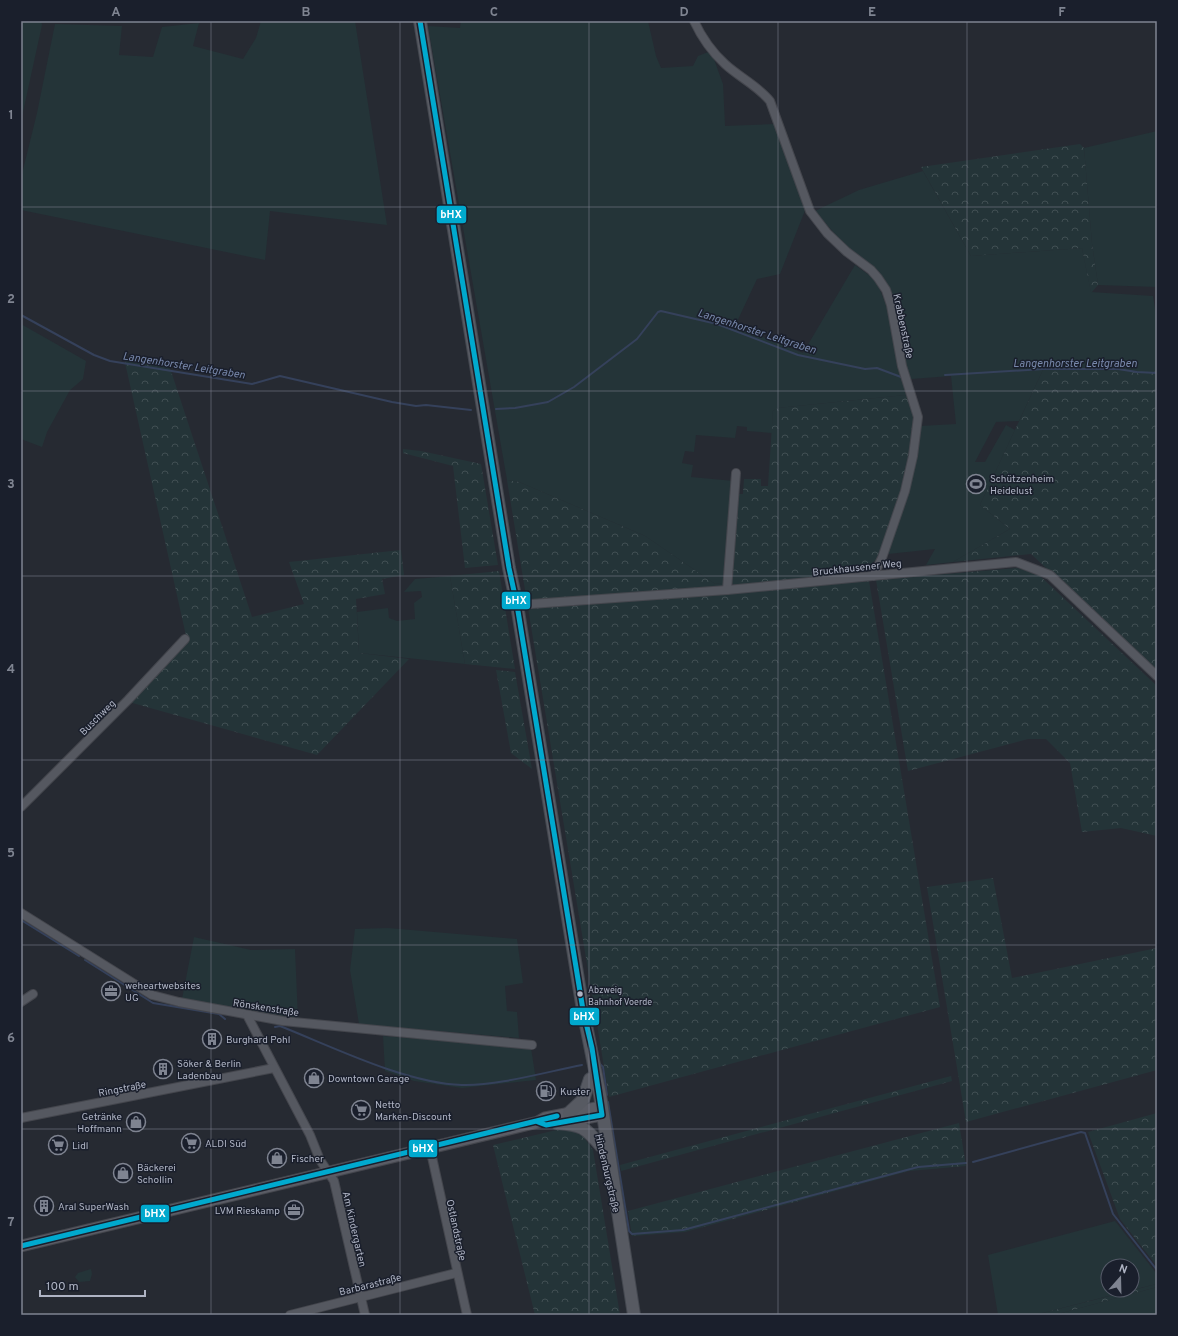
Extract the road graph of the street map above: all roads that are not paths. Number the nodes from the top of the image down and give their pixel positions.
1 (420, 21) edge
2 (694, 21) edge
3 (736, 473) dead end
4 (873, 576) junction
5 (727, 590) junction
6 (516, 605) junction
7 (185, 639) dead end
8 (1157, 676) edge
9 (21, 807) edge
10 (21, 913) edge
11 (33, 994) dead end
12 (21, 1002) edge
13 (583, 1010) junction
14 (247, 1015) junction
15 (532, 1045) dead end
16 (274, 1068) junction
17 (590, 1079) junction
18 (598, 1112) junction
19 (568, 1113) junction
20 (21, 1118) edge
21 (538, 1122) junction
22 (557, 1123) junction
23 (601, 1146) junction
24 (430, 1148) junction
25 (328, 1172) junction
26 (618, 1217) junction
27 (21, 1245) edge
28 (456, 1272) junction
29 (360, 1297) junction
30 (290, 1315) edge
31 (365, 1315) edge
32 (467, 1315) edge
33 (634, 1315) edge

1 - 6 main road, Hindenburgstraße
2 - 4 street, Krabbenstraße
3 - 5 street
4 - 5 street, Bruckhausener Weg
4 - 8 street, Bruckhausener Weg
5 - 6 street, Bruckhausener Weg
6 - 13 main road, Hindenburgstraße
7 - 9 street, Buschweg
10 - 14 street, Rönskenstraße
11 - 12 street
13 - 17 main road, Hindenburgstraße
13 - 18 main road, Hindenburgstraße
14 - 15 street, Rönskenstraße
14 - 16 street
16 - 20 street, Ringstraße
16 - 25 street
17 - 18 main road, Hindenburgstraße
17 - 19 main road
18 - 19 street
18 - 22 street
18 - 23 main road, Hindenburgstraße
18 - 26 main road, Hindenburgstraße
19 - 21 street
21 - 22 street
21 - 24 street
22 - 23 main road
23 - 26 main road, Hindenburgstraße
24 - 25 street
24 - 28 street, Ostlandstraße
25 - 27 street
25 - 29 street, Am Kindergarten
26 - 33 main road, Hindenburgstraße
28 - 29 street, Barbarastraße
28 - 32 street, Ostlandstraße
29 - 30 street, Barbarastraße
29 - 31 street, Am Kindergarten

